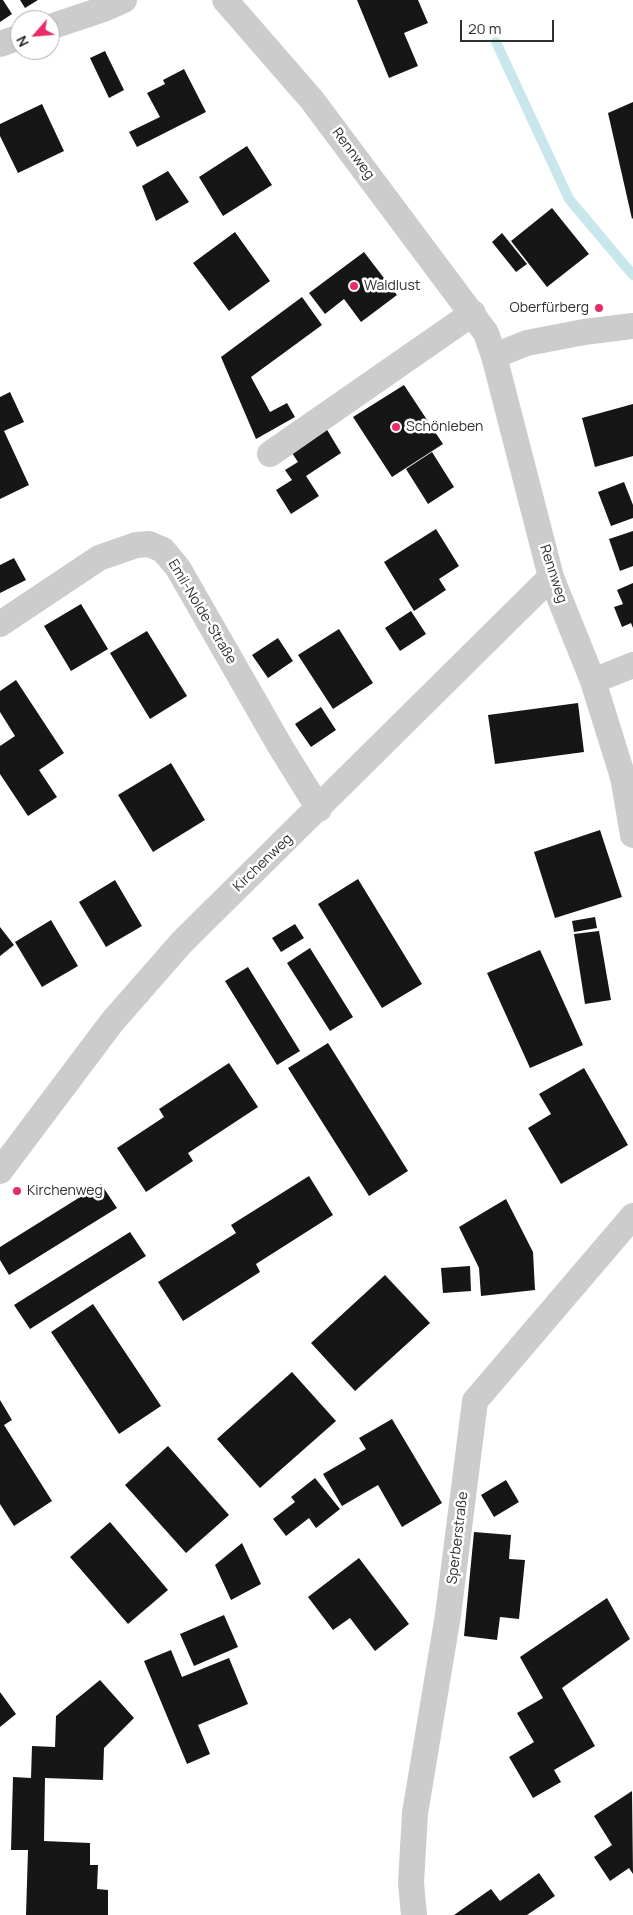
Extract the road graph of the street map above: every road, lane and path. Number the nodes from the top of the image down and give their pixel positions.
1 (124, 0) edge
2 (224, 0) edge
3 (60, 24) edge
4 (473, 313) junction
5 (633, 326) edge
6 (494, 356) junction
7 (270, 454) dead end
8 (551, 578) junction
9 (0, 624) edge
10 (633, 665) edge
11 (593, 681) junction
12 (319, 809) junction
13 (633, 835) edge
14 (0, 1171) edge
15 (633, 1216) edge
16 (414, 1915) edge

1 - 3 street
2 - 4 street, Rennweg
4 - 6 street, Rennweg
4 - 7 street
5 - 6 street
6 - 8 street, Rennweg
8 - 11 street, Rennweg
8 - 12 street, Kirchenweg
9 - 12 street, Emil-Nolde-Straße
10 - 11 street
11 - 13 street, Rennweg
12 - 14 street, Kirchenweg
15 - 16 street, Sperberstraße

